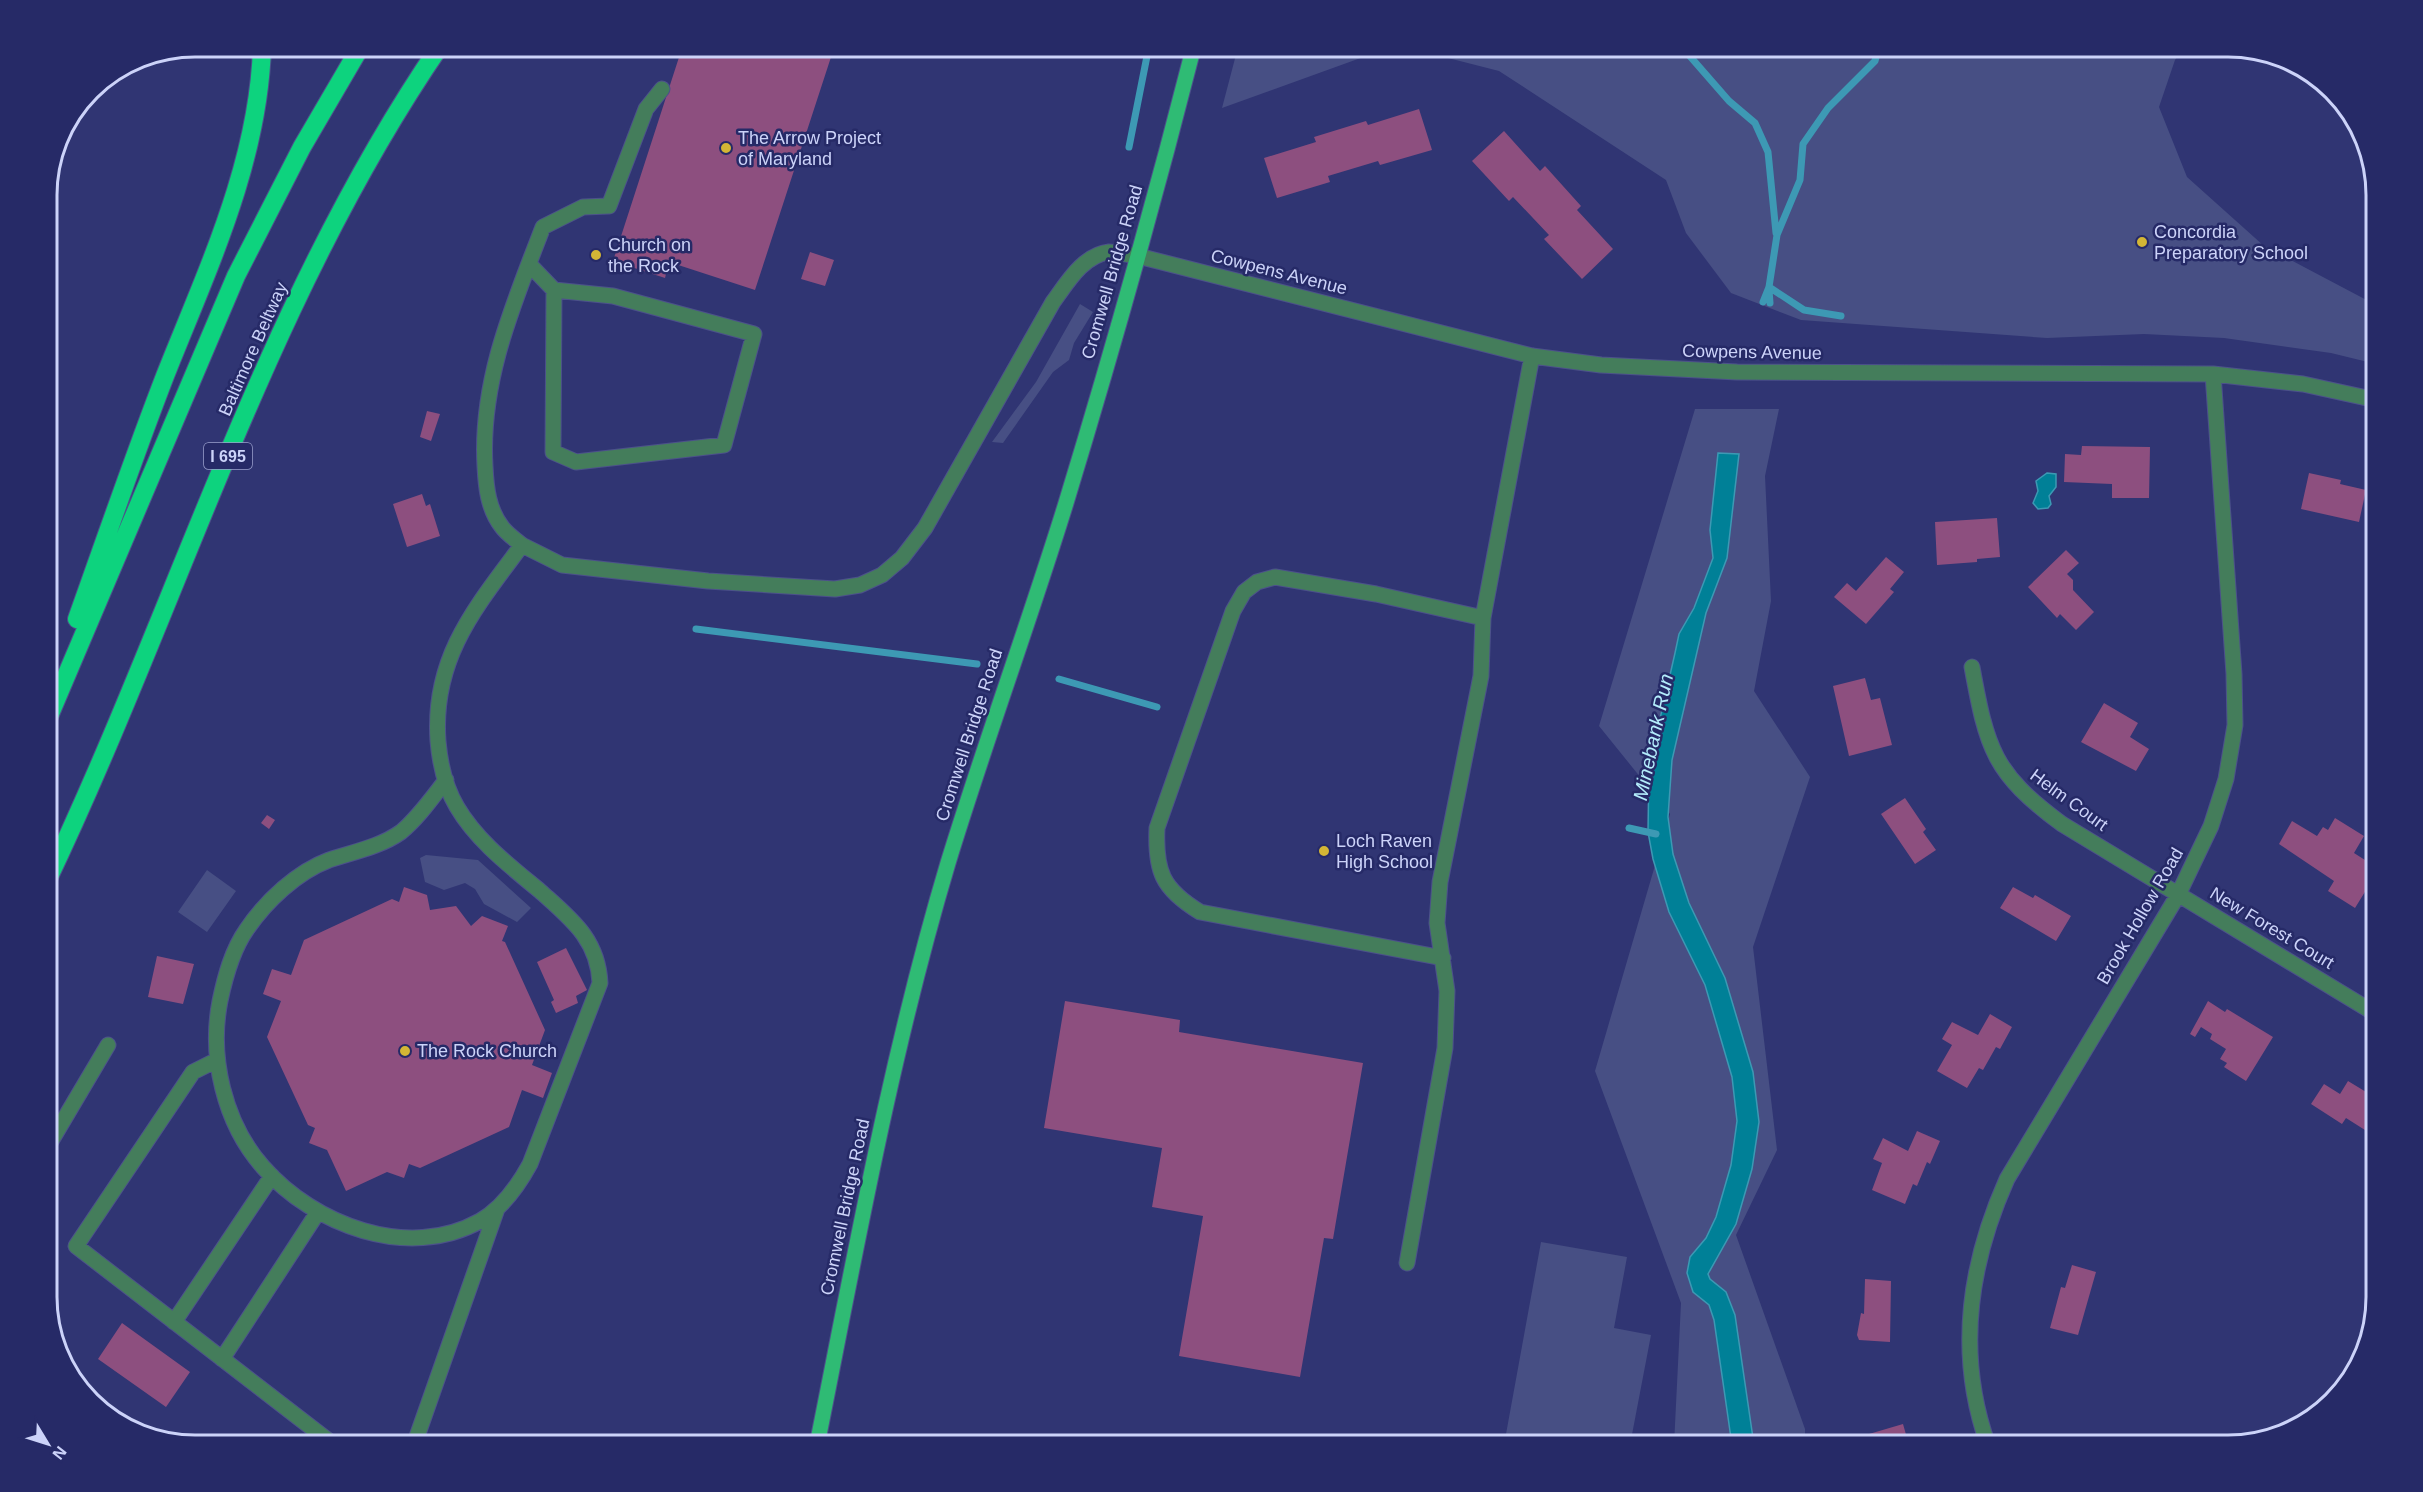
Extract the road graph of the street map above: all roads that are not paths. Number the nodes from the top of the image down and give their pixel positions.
1 (261, 57) edge
2 (355, 57) edge
3 (433, 57) edge
4 (1191, 57) edge
5 (662, 89) dead end
6 (1138, 256) junction
7 (529, 264) junction
8 (554, 290) junction
9 (1532, 356) junction
10 (2213, 374) junction
11 (2366, 398) edge
12 (522, 545) junction
13 (1483, 618) junction
14 (1972, 667) dead end
15 (57, 676) edge
16 (57, 698) edge
17 (446, 780) junction
18 (57, 858) edge
19 (2178, 894) junction
20 (1443, 958) junction
21 (2366, 1008) edge
22 (108, 1046) dead end
23 (217, 1060) junction
24 (57, 1131) edge
25 (272, 1176) junction
26 (497, 1209) junction
27 (318, 1212) junction
28 (1407, 1263) dead end
29 (174, 1322) junction
30 (222, 1359) junction
31 (320, 1435) edge
32 (418, 1435) edge
33 (819, 1435) edge
34 (1985, 1435) edge

1 - 15 highway
2 - 16 highway
3 - 18 highway, Baltimore Beltway / I 695
4 - 6 main road, Cromwell Bridge Road
5 - 7 street, Cowpens Avenue
6 - 9 street, Cowpens Avenue
6 - 12 street, Cowpens Avenue
6 - 33 main road, Cromwell Bridge Road
7 - 8 street
7 - 12 street, Cowpens Avenue
8 - 8 street
9 - 10 street, Cowpens Avenue
9 - 13 street
10 - 11 street, Cowpens Avenue
10 - 19 street, Brook Hollow Road
12 - 17 street
13 - 20 street
13 - 20 street
14 - 19 street, Helm Court
17 - 23 street
17 - 26 street
19 - 21 street, New Forest Court
19 - 34 street, Brook Hollow Road
20 - 28 street
22 - 24 street
23 - 25 street
23 - 29 street
25 - 27 street
25 - 29 street
26 - 27 street
26 - 32 street
27 - 30 street
29 - 30 street
30 - 31 street

